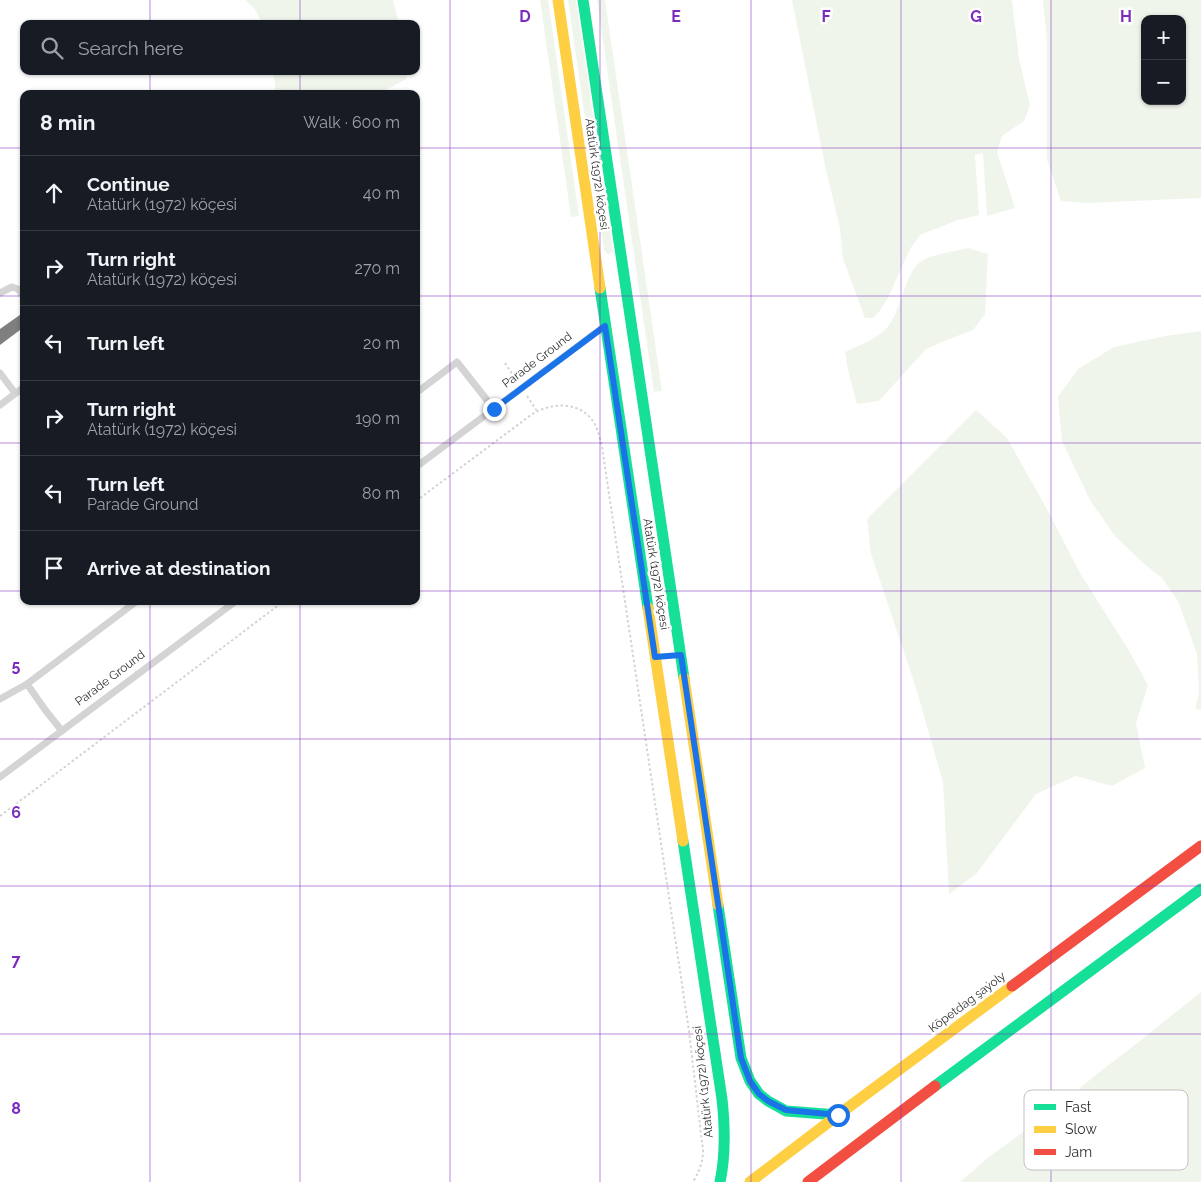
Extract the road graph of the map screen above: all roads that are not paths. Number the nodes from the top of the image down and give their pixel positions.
1 (558, 0) edge
2 (583, 0) edge
3 (20, 292) edge
4 (0, 293) edge
5 (618, 320) junction
6 (0, 373) edge
7 (20, 390) edge
8 (420, 390) edge
9 (16, 393) junction
10 (0, 405) edge
11 (494, 409) junction
12 (420, 464) edge
13 (132, 605) edge
14 (231, 605) edge
15 (668, 656) junction
16 (27, 684) junction
17 (0, 700) edge
18 (62, 731) junction
19 (0, 777) edge
20 (1201, 846) edge
21 (1201, 889) edge
22 (838, 1115) junction
23 (720, 1182) edge
24 (750, 1182) edge
25 (808, 1182) edge

1 - 5 street, Atatürk (1972) köçesi
2 - 5 street, Atatürk (1972) köçesi
3 - 4 lane
5 - 11 lane, Parade Ground
5 - 15 street, Atatürk (1972) köçesi
5 - 15 street, Atatürk (1972) köçesi
6 - 9 lane
7 - 9 lane
8 - 11 lane
9 - 10 lane
11 - 12 lane, Parade Ground
13 - 16 lane
14 - 18 lane, Parade Ground
15 - 22 street, Atatürk (1972) köçesi
15 - 23 street, Atatürk (1972) köçesi
16 - 17 lane
16 - 18 lane
18 - 19 lane, Parade Ground
20 - 22 street, Köpetdag şaýoly
21 - 25 street
22 - 24 street, Köpetdag şaýoly

